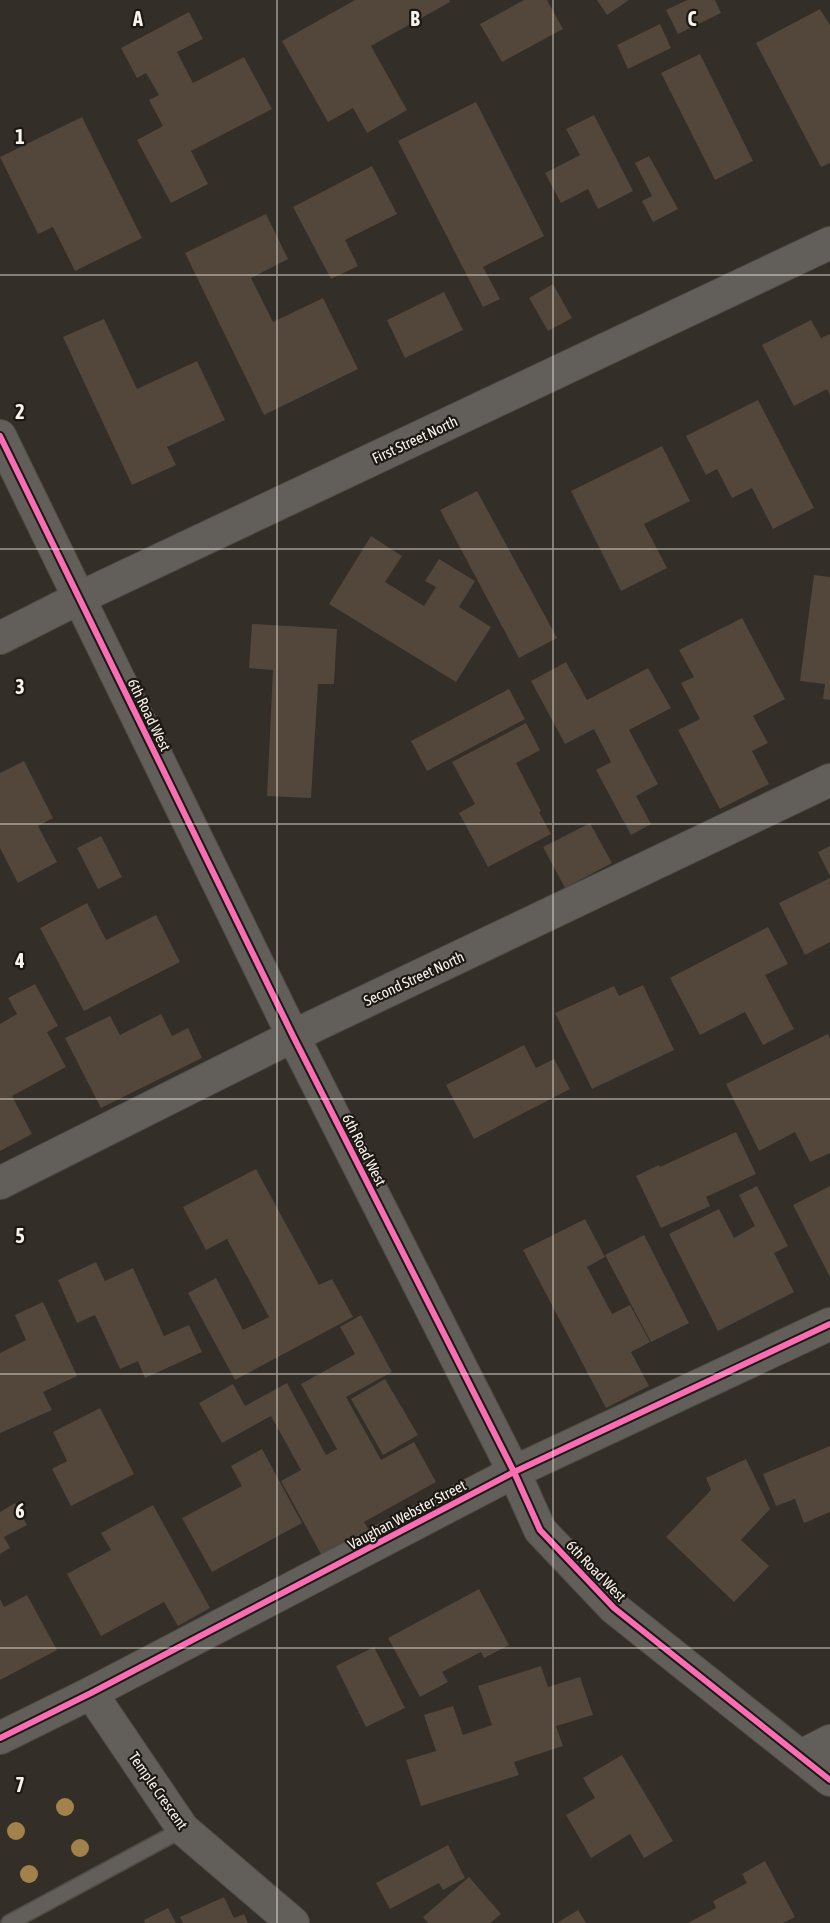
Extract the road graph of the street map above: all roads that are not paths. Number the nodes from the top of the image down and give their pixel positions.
1 (830, 243) edge
2 (0, 436) edge
3 (79, 598) junction
4 (0, 638) edge
5 (830, 780) edge
6 (293, 1036) junction
7 (0, 1183) edge
8 (830, 1324) edge
9 (514, 1472) junction
10 (91, 1693) junction
11 (0, 1738) edge
12 (830, 1741) edge
13 (801, 1756) junction
14 (830, 1780) edge
15 (183, 1829) junction
16 (9, 1923) edge
17 (293, 1923) edge

1 - 3 street, First Street North
2 - 3 street, 6th Road West
3 - 4 street, First Street North
3 - 6 street, 6th Road West
5 - 6 street, Second Street North
6 - 7 street, Second Street North
6 - 9 street, 6th Road West
8 - 9 street, Vaughan Webster Street
9 - 10 street, Vaughan Webster Street
9 - 13 street, 6th Road West
10 - 11 street, Vaughan Webster Street
10 - 15 street, Temple Crescent
12 - 13 street
13 - 14 street, 6th Road West
15 - 16 lane
15 - 17 street, Temple Crescent

